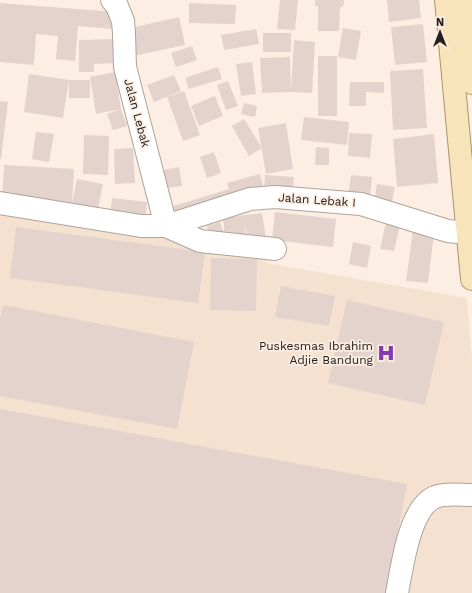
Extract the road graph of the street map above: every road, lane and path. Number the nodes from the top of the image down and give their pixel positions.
1 (112, 0) edge
2 (446, 0) edge
3 (464, 0) edge
4 (472, 83) edge
5 (0, 203) edge
6 (166, 226) junction
7 (468, 233) junction
8 (275, 249) dead end
9 (472, 279) edge
10 (472, 495) edge
11 (397, 593) edge

1 - 6 street, Jalan Lebak
2 - 7 main road
3 - 4 main road
5 - 6 street
6 - 7 street, Jalan Lebak I
6 - 8 street
7 - 9 main road
10 - 11 street

